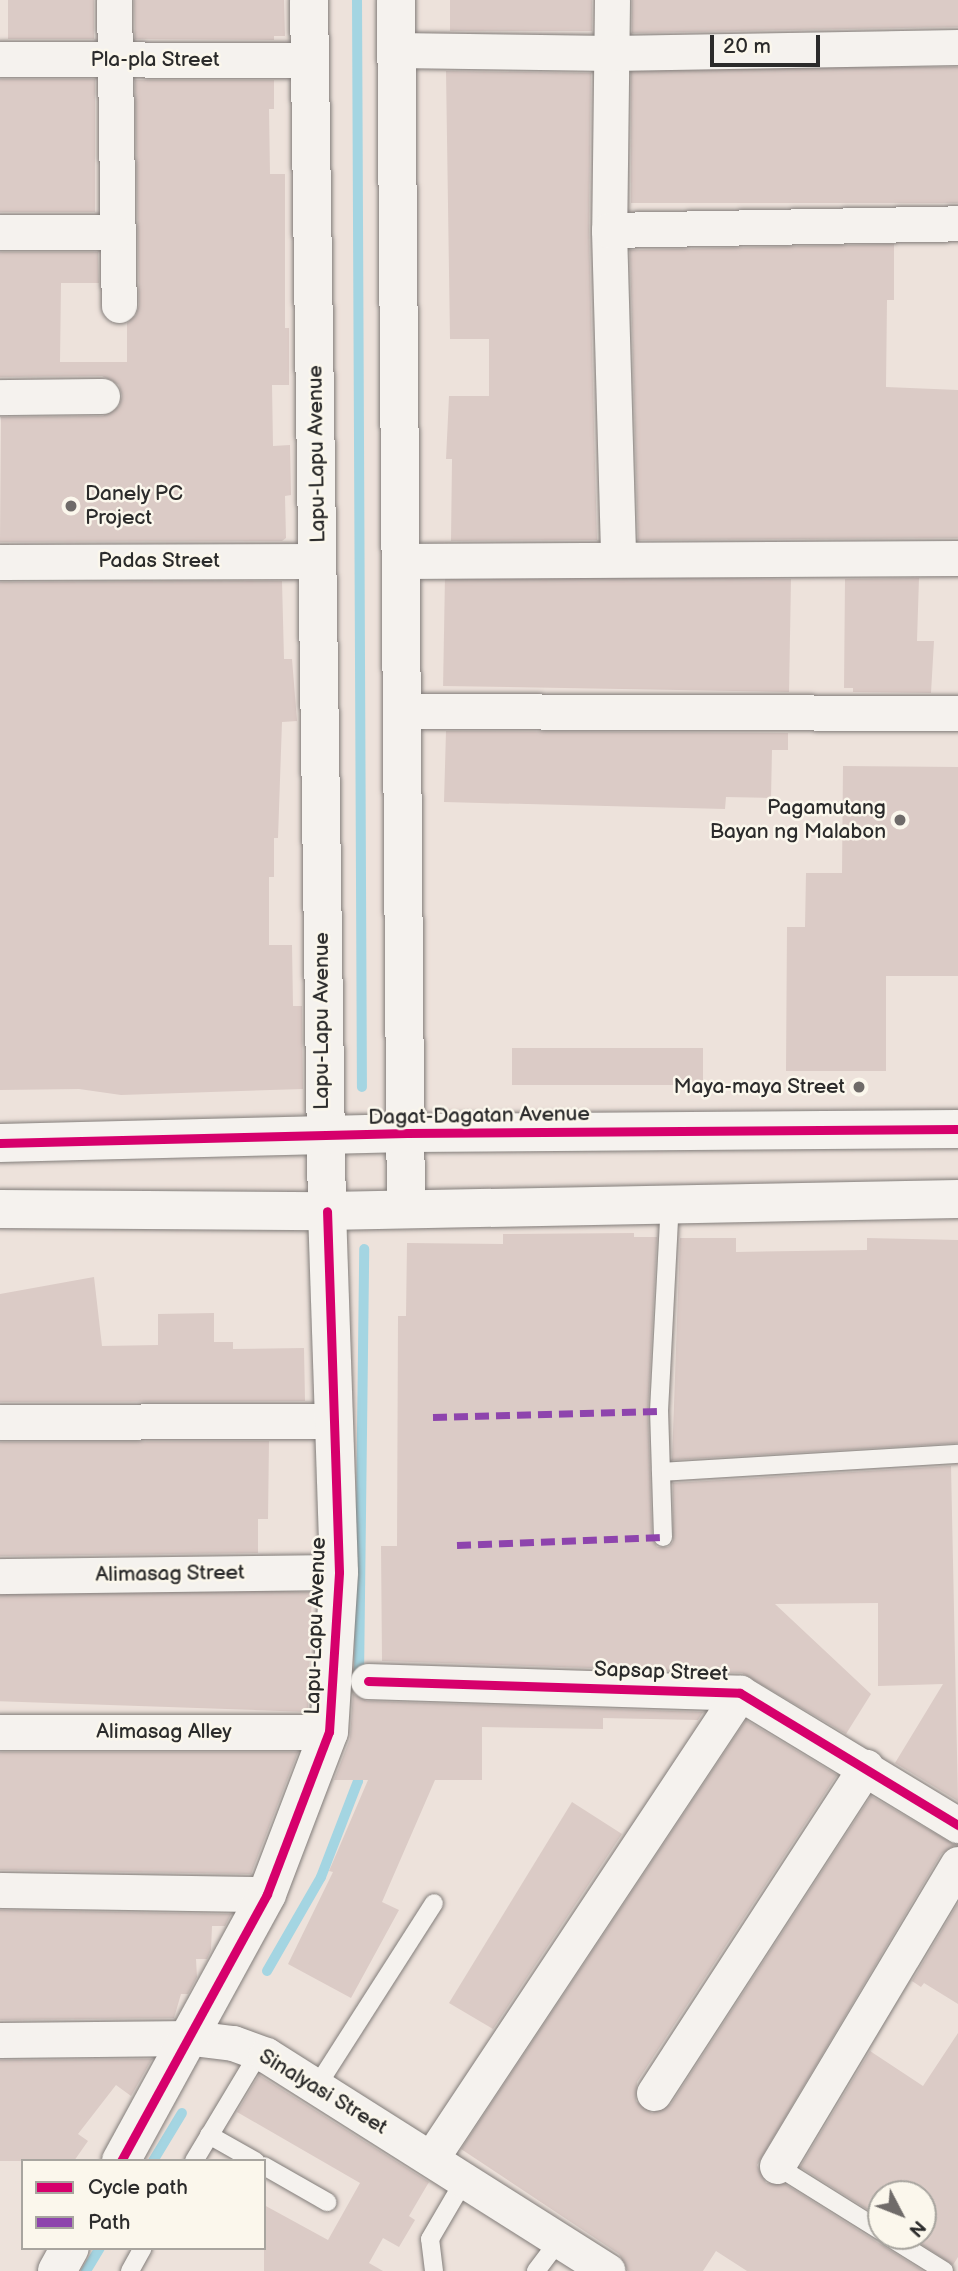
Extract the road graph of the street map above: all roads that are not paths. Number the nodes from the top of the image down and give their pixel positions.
1 (114, 0) edge
2 (309, 0) edge
3 (396, 0) edge
4 (612, 0) edge
5 (958, 47) edge
6 (396, 50) junction
7 (612, 52) junction
8 (0, 59) edge
9 (116, 60) junction
10 (310, 61) junction
11 (958, 222) edge
12 (609, 230) junction
13 (0, 232) edge
14 (114, 232) junction
15 (119, 305) dead end
16 (0, 397) edge
17 (102, 397) dead end
18 (958, 558) edge
19 (618, 559) junction
20 (318, 561) junction
21 (401, 561) junction
22 (0, 562) edge
23 (401, 711) junction
24 (958, 713) edge
25 (958, 1129) edge
26 (407, 1133) junction
27 (323, 1136) junction
28 (0, 1143) edge
29 (958, 1199) edge
30 (670, 1203) junction
31 (406, 1207) junction
32 (0, 1209) edge
33 (327, 1212) junction
34 (331, 1421) junction
35 (0, 1422) edge
36 (958, 1454) edge
37 (661, 1472) junction
38 (663, 1537) dead end
39 (339, 1572) junction
40 (0, 1576) edge
41 (368, 1681) dead end
42 (740, 1693) junction
43 (0, 1731) edge
44 (329, 1732) junction
45 (866, 1767) junction
46 (958, 1825) edge
47 (958, 1864) edge
48 (0, 1890) edge
49 (267, 1894) junction
50 (434, 1903) dead end
51 (192, 2038) junction
52 (0, 2040) edge
53 (259, 2053) junction
54 (317, 2086) junction
55 (654, 2093) dead end
56 (209, 2135) junction
57 (432, 2157) junction
58 (122, 2159) edge
59 (195, 2159) edge
60 (251, 2159) edge
61 (777, 2166) joint
62 (266, 2167) edge
63 (465, 2179) junction
64 (327, 2202) dead end
65 (867, 2222) edge
66 (559, 2240) junction
67 (69, 2250) edge
68 (142, 2250) edge
69 (910, 2250) edge
70 (57, 2271) edge
71 (130, 2271) edge
72 (434, 2271) edge
73 (536, 2271) edge
74 (608, 2271) edge
75 (944, 2271) edge

1 - 9 street
2 - 10 main road, Lapu-Lapu Avenue
3 - 6 main road
4 - 7 street
5 - 7 street
6 - 7 street
6 - 21 main road
7 - 12 street
8 - 9 street, Pla-pla Street
9 - 10 street, Pla-pla Street
9 - 14 street
10 - 20 main road, Lapu-Lapu Avenue
11 - 12 street
12 - 19 street
13 - 14 street
14 - 15 street
16 - 17 street
18 - 19 street
19 - 21 street
20 - 22 street, Padas Street
20 - 27 main road, Lapu-Lapu Avenue
21 - 23 main road
23 - 24 street
23 - 26 main road
25 - 26 main road, Dagat-Dagatan Avenue
26 - 27 main road, Dagat-Dagatan Avenue
26 - 31 main road
27 - 28 main road, Dagat-Dagatan Avenue
27 - 33 main road, Lapu-Lapu Avenue
29 - 30 main road
30 - 31 main road
30 - 37 lane
31 - 33 main road
32 - 33 main road
33 - 34 main road, Lapu-Lapu Avenue
34 - 35 street
34 - 39 main road, Lapu-Lapu Avenue
36 - 37 lane
37 - 38 lane
39 - 40 street, Alimasag Street
39 - 44 main road, Lapu-Lapu Avenue
41 - 42 street, Sapsap Street
42 - 45 street, Sapsap Street
42 - 57 street
43 - 44 street, Alimasag Alley
44 - 49 main road, Lapu-Lapu Avenue
45 - 46 street, Sapsap Street
45 - 55 street
47 - 61 street
48 - 49 street
49 - 51 main road, Lapu-Lapu Avenue
50 - 54 lane
51 - 52 street, Sinalyasi Street
51 - 53 street, Sinalyasi Street
51 - 58 main road, Lapu-Lapu Avenue
53 - 54 street, Sinalyasi Street
53 - 56 lane
54 - 57 street, Sinalyasi Street
56 - 59 lane
56 - 60 lane
57 - 63 street, Sinalyasi Street
61 - 65 lane
62 - 64 lane
63 - 66 street, Sinalyasi Street
63 - 72 lane
66 - 73 lane
66 - 74 street, Sinalyasi Street
67 - 70 main road
68 - 71 lane
69 - 75 lane

